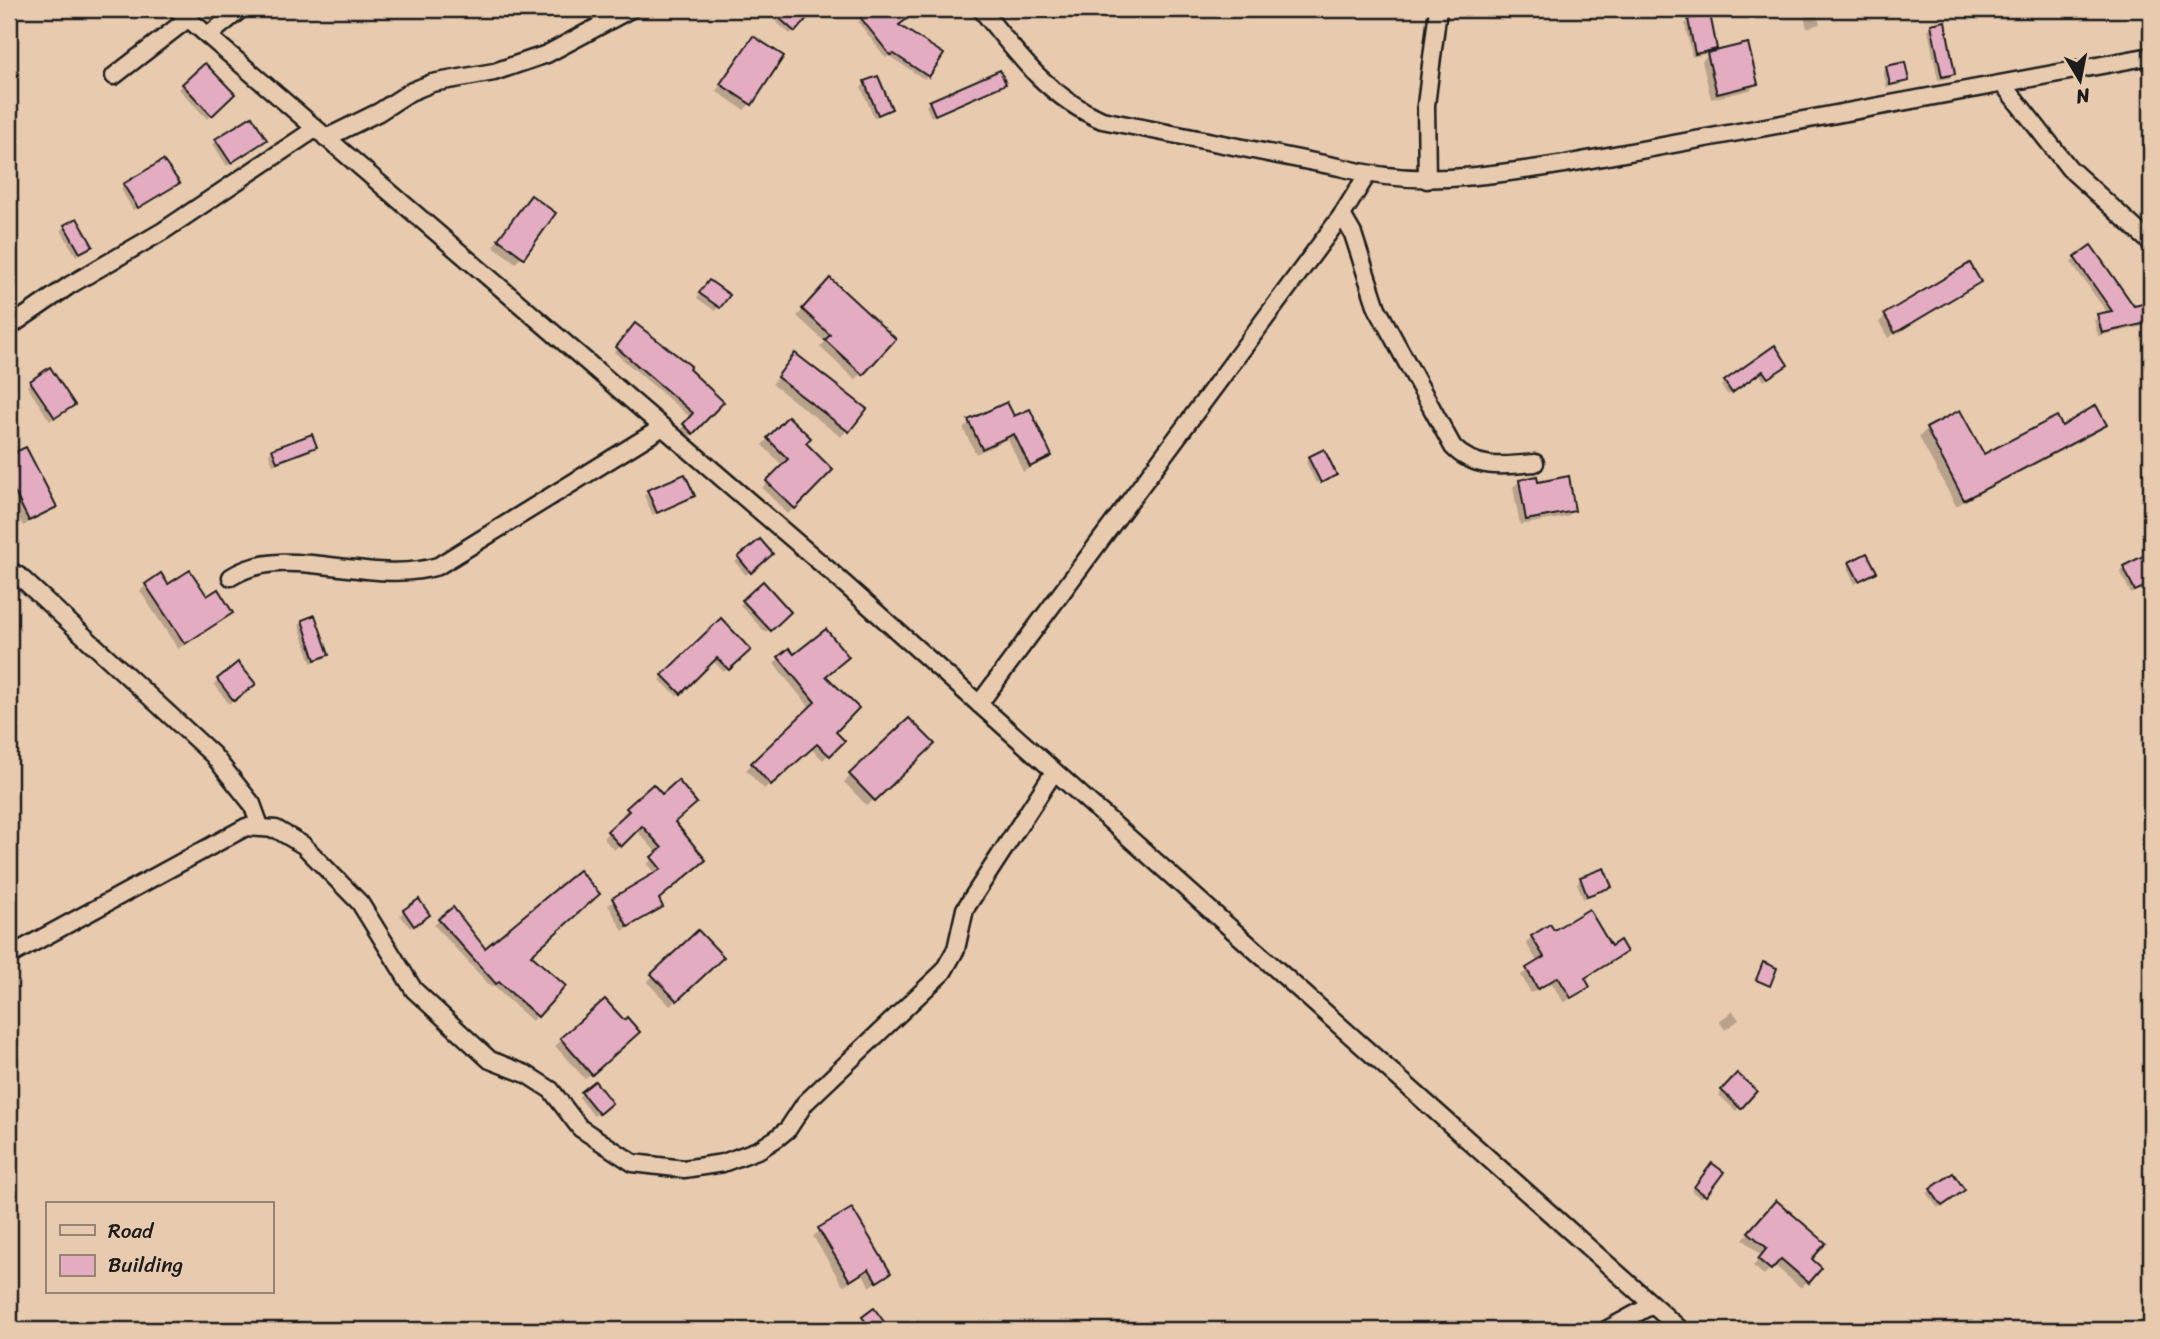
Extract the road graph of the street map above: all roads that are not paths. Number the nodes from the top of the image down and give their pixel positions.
1 (241, 9) edge
2 (631, 9) edge
3 (981, 9) edge
4 (1438, 9) edge
5 (183, 14) edge
6 (209, 35) junction
7 (2151, 56) edge
8 (114, 76) dead end
9 (2003, 84) junction
10 (321, 133) junction
11 (1367, 175) junction
12 (1427, 180) junction
13 (1342, 215) junction
14 (2151, 243) edge
15 (9, 327) edge
16 (663, 427) junction
17 (1535, 463) dead end
18 (9, 570) edge
19 (231, 577) dead end
20 (979, 704) junction
21 (1054, 772) junction
22 (260, 826) junction
23 (9, 956) edge
24 (1652, 1305) junction
25 (1606, 1330) edge
26 (1681, 1330) edge

1 - 6 street
2 - 10 street
3 - 11 street
4 - 12 street
5 - 6 street
5 - 8 street
6 - 10 street
7 - 9 street
9 - 12 street
9 - 14 street
10 - 15 street
10 - 16 street
11 - 12 street
11 - 13 street
13 - 17 street
13 - 20 street
16 - 19 street
16 - 20 street
18 - 22 street
20 - 21 street
21 - 22 street
21 - 24 street
22 - 23 street
24 - 25 street
24 - 26 street

